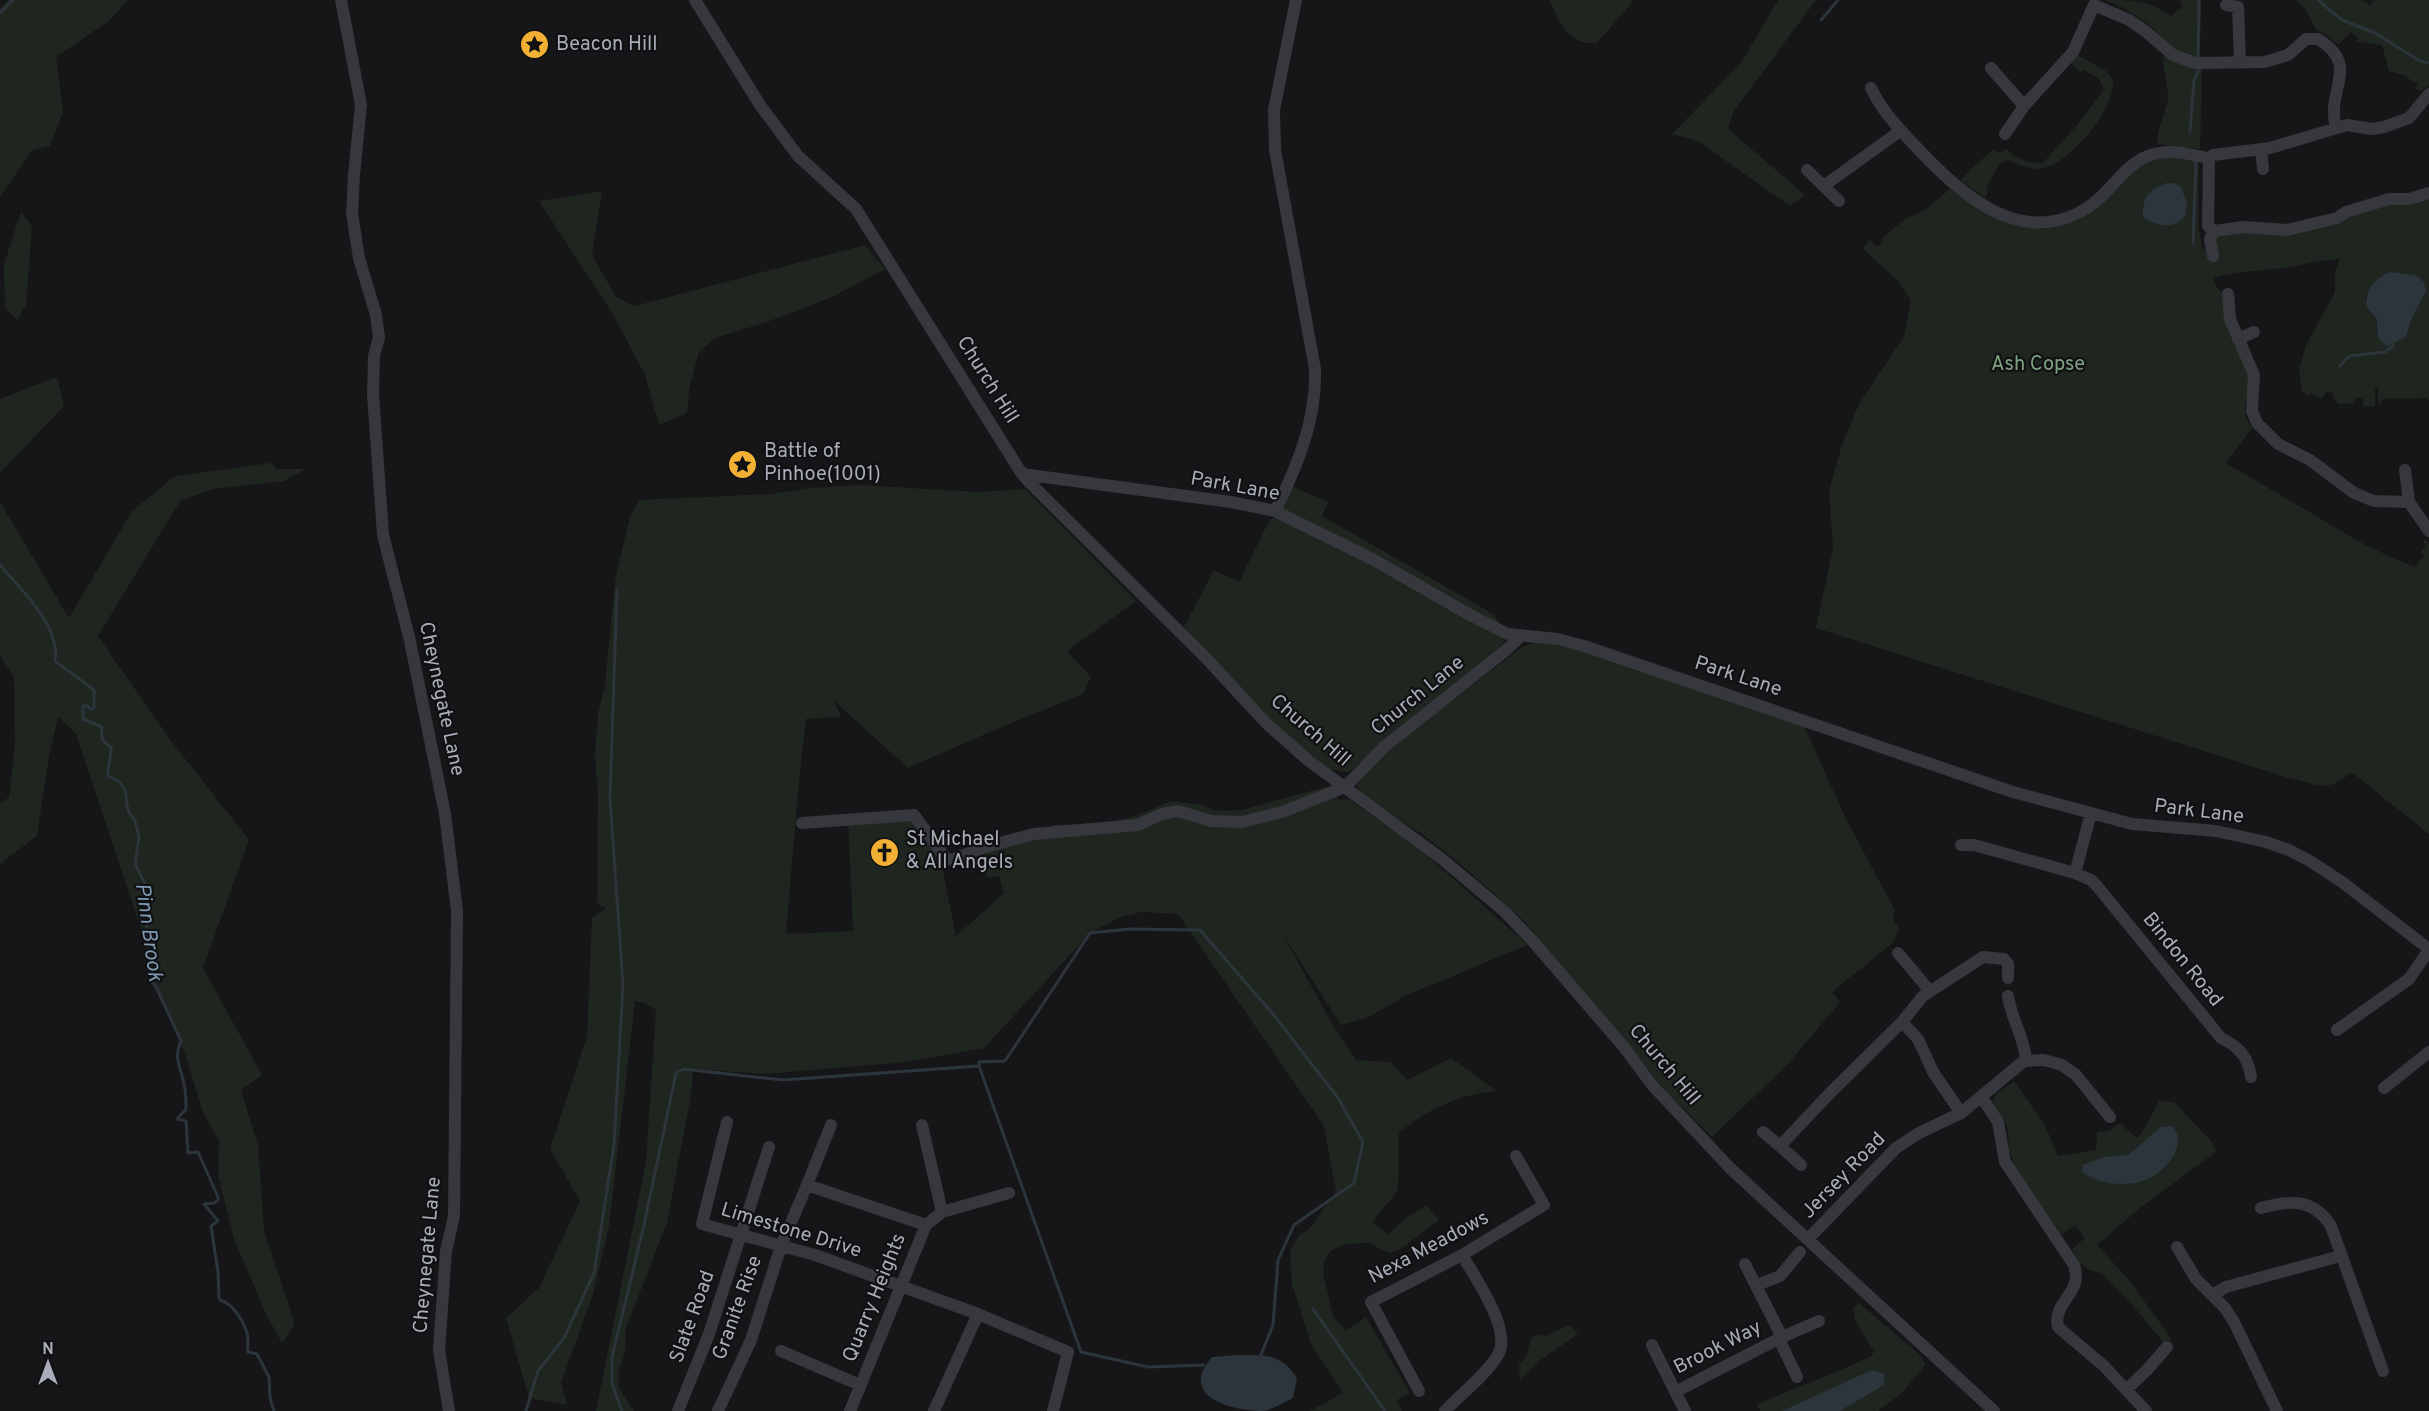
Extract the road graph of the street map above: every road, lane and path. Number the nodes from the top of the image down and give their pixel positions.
1 (341, 0) edge
2 (695, 0) edge
3 (1296, 0) edge
4 (2226, 5) dead end
5 (2225, 34) dead end
6 (2239, 34) junction
7 (2240, 63) junction
8 (1990, 68) dead end
9 (1870, 88) dead end
10 (2429, 94) edge
11 (2024, 106) junction
12 (2336, 128) junction
13 (1900, 131) junction
14 (2005, 134) dead end
15 (2261, 149) junction
16 (2209, 159) junction
17 (2264, 169) dead end
18 (1808, 170) dead end
19 (1825, 185) junction
20 (2429, 193) edge
21 (1839, 201) dead end
22 (2214, 231) junction
23 (2213, 256) dead end
24 (2228, 294) dead end
25 (2254, 332) dead end
26 (2238, 339) junction
27 (2405, 470) dead end
28 (1022, 474) junction
29 (2409, 502) junction
30 (1275, 511) junction
31 (2429, 531) edge
32 (1521, 636) junction
33 (1345, 787) junction
34 (2091, 813) junction
35 (802, 823) dead end
36 (1960, 845) dead end
37 (2075, 873) junction
38 (2429, 950) edge
39 (1898, 953) dead end
40 (2008, 978) dead end
41 (1930, 991) junction
42 (2008, 996) dead end
43 (1902, 1022) junction
44 (2337, 1030) dead end
45 (2429, 1052) edge
46 (2026, 1061) junction
47 (2252, 1077) dead end
48 (2384, 1088) dead end
49 (1981, 1096) junction
50 (1961, 1113) junction
51 (2110, 1117) dead end
52 (728, 1122) dead end
53 (831, 1125) dead end
54 (922, 1125) dead end
55 (1763, 1132) dead end
56 (1780, 1146) junction
57 (769, 1147) dead end
58 (1516, 1156) dead end
59 (1801, 1165) dead end
60 (807, 1185) junction
61 (1009, 1193) dead end
62 (2261, 1208) dead end
63 (942, 1212) junction
64 (926, 1226) junction
65 (742, 1235) junction
66 (1808, 1239) junction
67 (781, 1246) junction
68 (2177, 1247) dead end
69 (1800, 1252) dead end
70 (1462, 1255) junction
71 (2340, 1256) junction
72 (1745, 1264) dead end
73 (1757, 1285) junction
74 (900, 1287) junction
75 (2212, 1295) junction
76 (978, 1314) junction
77 (1819, 1321) dead end
78 (1781, 1338) junction
79 (1652, 1346) dead end
80 (2167, 1347) dead end
81 (781, 1351) dead end
82 (2383, 1371) dead end
83 (1797, 1377) dead end
84 (861, 1385) junction
85 (2127, 1389) junction
86 (1419, 1391) dead end
87 (1675, 1392) junction
88 (449, 1411) edge
89 (678, 1411) edge
90 (718, 1411) edge
91 (850, 1411) edge
92 (934, 1411) edge
93 (1053, 1411) edge
94 (1445, 1411) edge
95 (1685, 1411) edge
96 (1994, 1411) edge
97 (2146, 1411) edge
98 (2277, 1411) edge

1 - 88 street, Cheynegate Lane
2 - 28 street, Church Hill
3 - 30 street
4 - 6 street
5 - 6 street
6 - 7 street
7 - 11 street
7 - 12 street
8 - 11 street
9 - 13 street
10 - 12 street
11 - 14 street
12 - 15 street
13 - 16 street
13 - 19 street
15 - 16 street
15 - 17 street
16 - 22 street
18 - 19 street
19 - 21 street
20 - 22 street
22 - 23 street
24 - 26 street
25 - 26 street
26 - 29 street
27 - 29 street
28 - 30 street, Park Lane
28 - 33 street, Church Hill
29 - 31 street
30 - 32 street, Park Lane
32 - 33 street, Church Lane
32 - 34 street, Park Lane
33 - 35 street, Church Lane
33 - 66 street, Church Hill
34 - 37 street
34 - 38 street, Park Lane
36 - 37 street, Bindon Road
37 - 47 street, Bindon Road
38 - 44 street
39 - 41 street
40 - 41 street
41 - 43 street
42 - 46 street
43 - 50 street
43 - 56 street
45 - 48 street
46 - 49 street, Jersey Road
46 - 51 street
49 - 50 street, Jersey Road
49 - 85 street
50 - 66 street, Jersey Road
52 - 65 street, Limestone Drive
53 - 60 street
54 - 63 street
55 - 56 street
56 - 59 street
57 - 65 street, Slate Road
58 - 70 street, Nexa Meadows
60 - 64 street, Quarry Heights
60 - 67 street, Granite Rise
61 - 63 street, Quarry Heights
62 - 71 street
63 - 64 street, Quarry Heights
64 - 74 street, Quarry Heights
65 - 67 street, Limestone Drive
65 - 89 street, Slate Road
66 - 96 street, Church Hill
67 - 74 street, Limestone Drive
67 - 90 street, Granite Rise
68 - 75 street
69 - 73 street
70 - 86 street, Nexa Meadows
70 - 94 street
71 - 75 street
71 - 82 street
72 - 73 street, Brook Way
73 - 78 street, Brook Way
74 - 76 street, Limestone Drive
74 - 84 street, Quarry Heights
75 - 98 street
76 - 92 street
76 - 93 street, Limestone Drive
77 - 78 street, Brook Way
78 - 83 street, Brook Way
78 - 87 street, Brook Way
79 - 87 street
80 - 85 street
81 - 84 street, Quarry Heights
84 - 91 street, Quarry Heights
85 - 97 street
87 - 95 street

